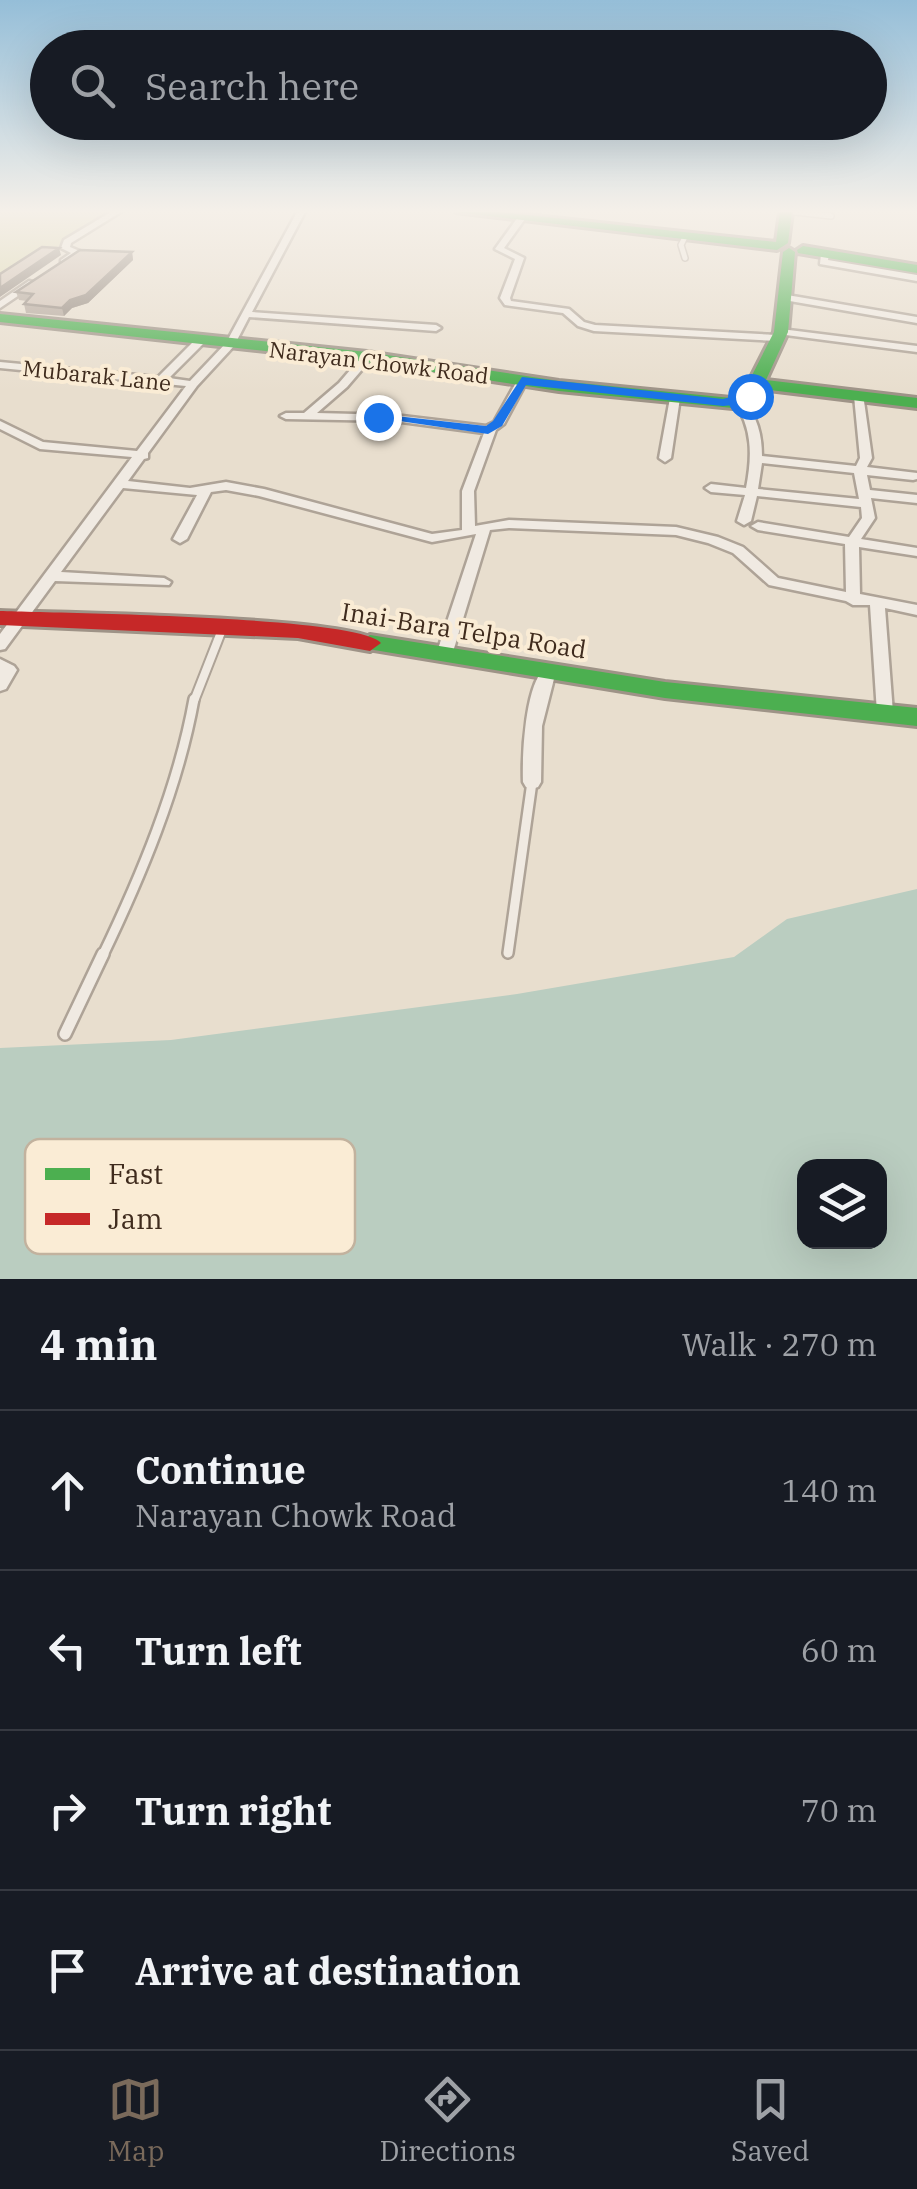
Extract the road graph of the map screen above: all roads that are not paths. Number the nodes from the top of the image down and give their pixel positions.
1 (269, 272) edge
2 (515, 272) edge
3 (791, 272) edge
4 (880, 272) edge
5 (43, 276) edge
6 (917, 278) edge
7 (787, 298) junction
8 (0, 305) edge
9 (246, 314) junction
10 (916, 316) edge
11 (0, 318) edge
12 (436, 328) dead end
13 (779, 335) junction
14 (201, 340) junction
15 (230, 344) junction
16 (917, 349) edge
17 (367, 357) junction
18 (0, 366) edge
19 (160, 381) junction
20 (522, 381) junction
21 (193, 384) junction
22 (758, 384) junction
23 (859, 396) junction
24 (675, 398) junction
25 (740, 402) junction
26 (917, 403) edge
27 (286, 416) dead end
28 (308, 416) junction
29 (0, 424) edge
30 (491, 429) junction
31 (144, 455) junction
32 (666, 458) dead end
33 (757, 459) junction
34 (860, 470) junction
35 (914, 476) dead end
36 (122, 484) junction
37 (711, 488) dead end
38 (206, 490) junction
39 (754, 490) junction
40 (866, 498) junction
41 (917, 499) edge
42 (486, 527) junction
43 (468, 533) junction
44 (180, 540) dead end
45 (852, 542) junction
46 (917, 552) edge
47 (50, 576) junction
48 (164, 582) dead end
49 (853, 600) junction
50 (877, 604) junction
51 (917, 610) edge
52 (8, 618) edge
53 (222, 628) junction
54 (0, 646) edge
55 (444, 655) junction
56 (0, 664) edge
57 (548, 671) junction
58 (0, 685) edge
59 (885, 713) junction
60 (917, 716) edge
61 (532, 782) joint
62 (508, 953) dead end
63 (65, 1034) dead end

1 - 9 street
2 - 13 street
3 - 7 street
4 - 6 street
5 - 8 street
7 - 10 street
7 - 13 street
9 - 12 street
9 - 15 street
11 - 14 street, Narayan Chowk Road
13 - 16 street
13 - 22 street
14 - 15 street, Narayan Chowk Road
14 - 19 street
15 - 17 street, Narayan Chowk Road
15 - 21 street
17 - 20 street, Narayan Chowk Road
17 - 28 street
18 - 19 street, Mubarak Lane
19 - 21 street, Mubarak Lane
20 - 24 street, Narayan Chowk Road
20 - 30 street
21 - 31 street
22 - 23 street
22 - 25 street
23 - 26 street
23 - 34 street
24 - 25 street, Narayan Chowk Road
24 - 32 street
25 - 33 street
27 - 28 street
28 - 30 street
29 - 31 street
30 - 43 street
31 - 36 street
33 - 34 street
33 - 39 street
34 - 35 street
34 - 40 street
36 - 38 street
36 - 47 street
37 - 39 street
38 - 43 street
38 - 44 street
39 - 40 street
39 - 45 street
40 - 41 street
40 - 45 street
42 - 43 street
42 - 49 street
42 - 55 street
45 - 46 street
45 - 49 street
47 - 48 street
47 - 52 street
49 - 50 street
50 - 51 street
50 - 59 street
52 - 53 street, Inai-Bara Telpa Road
52 - 54 street
53 - 55 street, Inai-Bara Telpa Road
53 - 63 lane
55 - 57 street, Inai-Bara Telpa Road
56 - 58 street
57 - 59 street, Inai-Bara Telpa Road
57 - 61 street
59 - 60 street, Inai-Bara Telpa Road
61 - 62 lane

